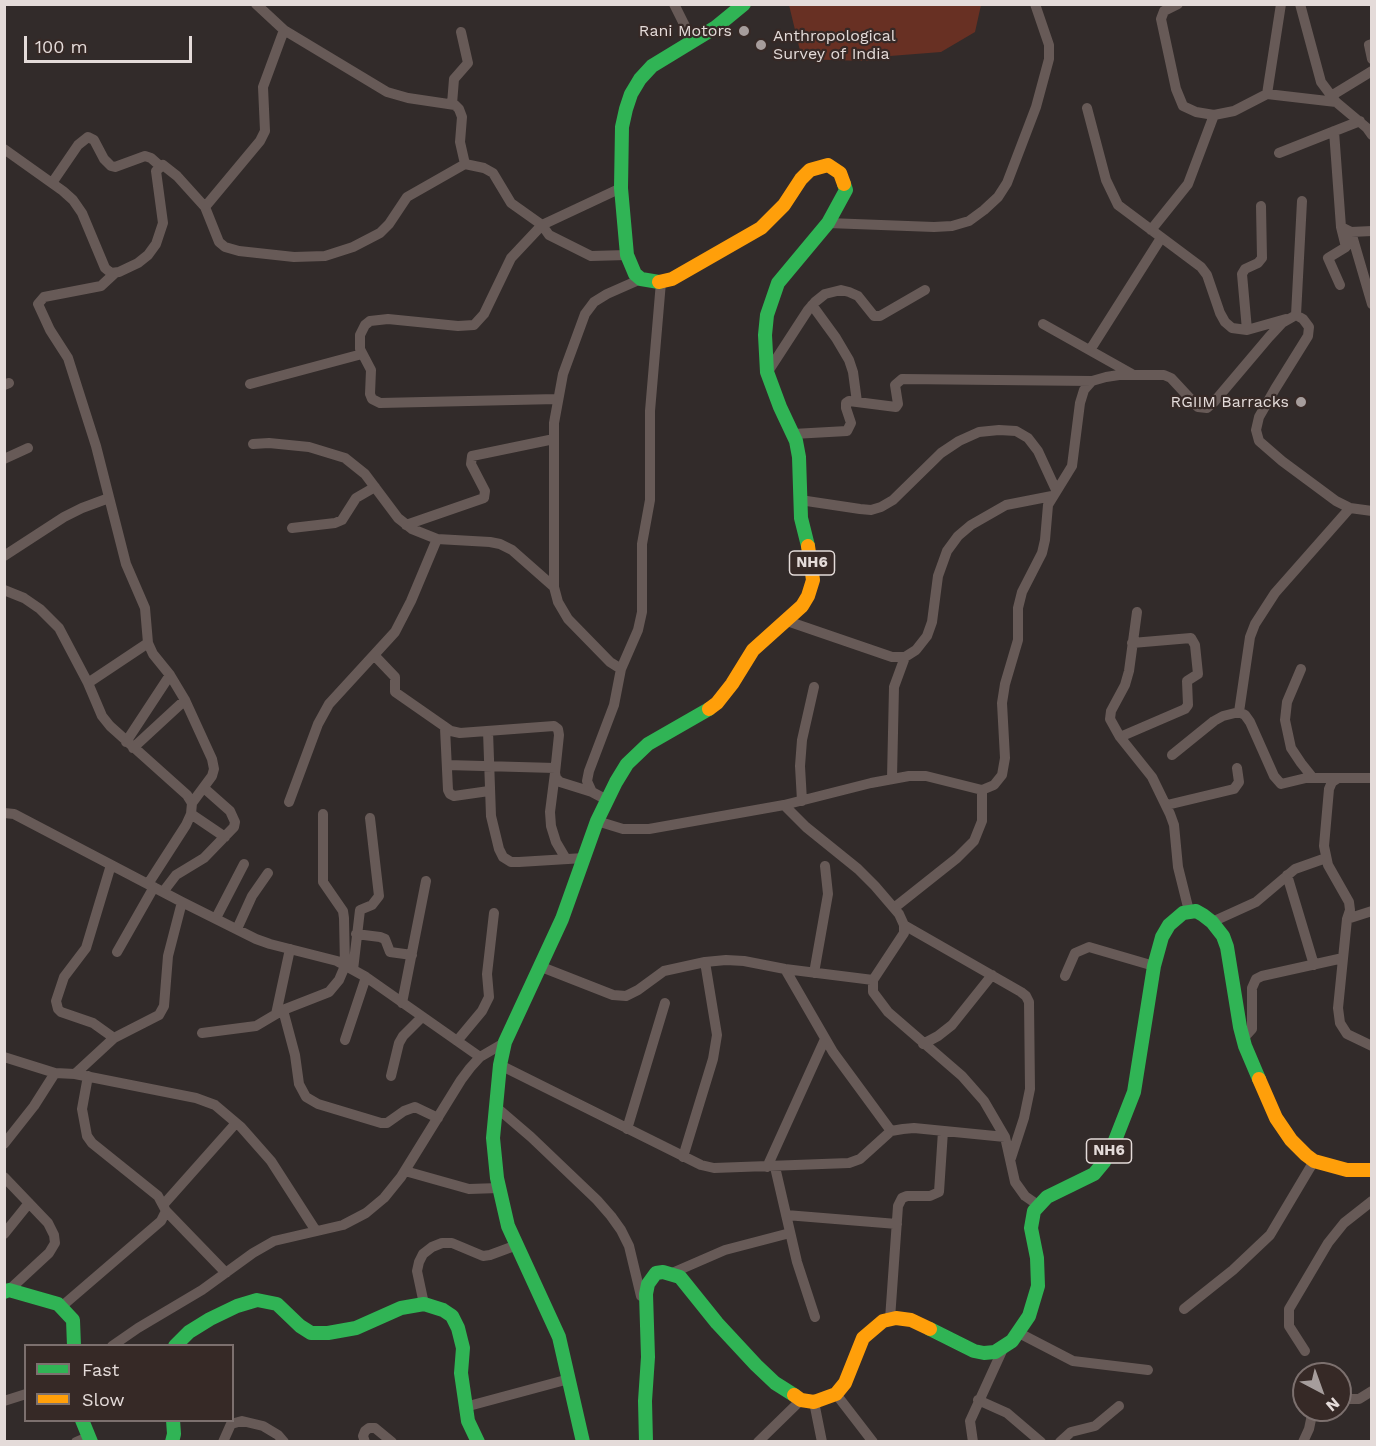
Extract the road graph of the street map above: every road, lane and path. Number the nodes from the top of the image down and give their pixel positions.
1 (256, 4) edge
2 (674, 4) edge
3 (744, 4) edge
4 (1035, 4) edge
5 (1178, 4) edge
6 (1281, 4) edge
7 (1300, 4) edge
8 (269, 10) edge
9 (284, 30) junction
10 (461, 32) dead end
11 (692, 40) junction
12 (1371, 44) edge
13 (1371, 59) edge
14 (1371, 71) edge
15 (1267, 94) junction
16 (1333, 99) junction
17 (452, 104) junction
18 (1087, 108) dead end
19 (1214, 115) junction
20 (1367, 128) edge
21 (1335, 131) junction
22 (4, 149) edge
23 (1279, 153) dead end
24 (465, 164) junction
25 (160, 166) junction
26 (52, 183) junction
27 (621, 188) junction
28 (1302, 201) dead end
29 (1261, 206) dead end
30 (205, 207) junction
31 (828, 223) junction
32 (542, 225) junction
33 (1150, 230) junction
34 (1346, 230) junction
35 (1371, 231) edge
36 (1161, 237) junction
37 (627, 255) junction
38 (115, 273) junction
39 (641, 279) junction
40 (661, 282) junction
41 (1340, 285) dead end
42 (925, 290) dead end
43 (1371, 304) edge
44 (812, 305) junction
45 (1292, 316) junction
46 (1043, 324) dead end
47 (1247, 330) junction
48 (1090, 350) junction
49 (362, 354) junction
50 (767, 372) junction
51 (1132, 374) junction
52 (1092, 381) junction
53 (250, 384) dead end
54 (557, 399) junction
55 (857, 402) junction
56 (793, 434) junction
57 (554, 439) junction
58 (253, 444) dead end
59 (28, 448) dead end
60 (4, 459) edge
61 (375, 487) junction
62 (1054, 493) junction
63 (109, 498) junction
64 (800, 501) junction
65 (1350, 508) junction
66 (1371, 511) edge
67 (406, 525) junction
68 (292, 528) dead end
69 (437, 539) junction
70 (4, 556) edge
71 (554, 587) junction
72 (4, 590) edge
73 (1137, 612) dead end
74 (787, 621) junction
75 (148, 643) junction
76 (1132, 643) junction
77 (374, 655) junction
78 (905, 657) junction
79 (621, 669) junction
80 (1301, 669) dead end
81 (170, 675) junction
82 (88, 683) junction
83 (814, 687) dead end
84 (185, 700) junction
85 (1239, 712) junction
86 (445, 728) junction
87 (488, 731) junction
88 (1120, 736) junction
89 (129, 745) junction
90 (1172, 755) dead end
91 (447, 765) junction
92 (488, 765) junction
93 (1237, 768) dead end
94 (555, 771) junction
95 (892, 778) junction
96 (1313, 778) junction
97 (1338, 778) junction
98 (1371, 778) edge
99 (204, 788) junction
100 (982, 790) junction
101 (489, 791) junction
102 (592, 792) junction
103 (607, 800) junction
104 (802, 801) junction
105 (289, 802) dead end
106 (784, 805) junction
107 (1167, 805) junction
108 (191, 809) junction
109 (5, 811) edge
110 (323, 814) dead end
111 (370, 818) dead end
112 (597, 821) junction
113 (225, 837) junction
114 (584, 858) junction
115 (1326, 858) junction
116 (566, 859) junction
117 (111, 864) junction
118 (244, 864) dead end
119 (825, 866) dead end
120 (268, 873) dead end
121 (1287, 875) junction
122 (426, 880) dead end
123 (155, 888) junction
124 (182, 902) junction
125 (894, 908) junction
126 (1189, 911) junction
127 (1371, 911) edge
128 (494, 913) dead end
129 (216, 918) junction
130 (1347, 919) junction
131 (1212, 922) junction
132 (904, 925) junction
133 (237, 929) junction
134 (356, 934) junction
135 (290, 949) junction
136 (117, 952) dead end
137 (412, 955) junction
138 (1343, 958) junction
139 (705, 962) junction
140 (1314, 964) junction
141 (539, 966) junction
142 (1154, 966) junction
143 (349, 968) junction
144 (786, 969) junction
145 (814, 973) junction
146 (992, 975) junction
147 (1065, 976) dead end
148 (366, 977) junction
149 (873, 980) junction
150 (402, 1003) junction
151 (665, 1003) dead end
152 (280, 1012) junction
153 (422, 1017) junction
154 (202, 1033) dead end
155 (114, 1038) junction
156 (825, 1039) junction
157 (1243, 1039) junction
158 (345, 1040) dead end
159 (458, 1041) junction
160 (505, 1042) junction
161 (923, 1044) junction
162 (1371, 1046) edge
163 (4, 1057) edge
164 (480, 1057) junction
165 (500, 1065) junction
166 (55, 1073) junction
167 (75, 1074) junction
168 (88, 1076) junction
169 (391, 1077) dead end
170 (495, 1107) junction
171 (438, 1118) junction
172 (236, 1123) junction
173 (627, 1129) junction
174 (891, 1131) junction
175 (943, 1131) junction
176 (1005, 1137) junction
177 (4, 1144) edge
178 (683, 1156) junction
179 (1011, 1158) junction
180 (1314, 1161) junction
181 (771, 1167) junction
182 (1371, 1170) edge
183 (405, 1171) junction
184 (4, 1177) edge
185 (499, 1188) junction
186 (1371, 1202) edge
187 (29, 1203) junction
188 (1038, 1205) junction
189 (165, 1208) junction
190 (786, 1215) junction
191 (897, 1224) junction
192 (316, 1231) junction
193 (790, 1233) junction
194 (4, 1234) edge
195 (517, 1245) junction
196 (226, 1273) junction
197 (672, 1273) junction
198 (7, 1291) edge
199 (424, 1304) junction
200 (62, 1307) junction
201 (1184, 1309) dead end
202 (645, 1312) junction
203 (815, 1317) dead end
204 (890, 1319) junction
205 (1019, 1333) junction
206 (74, 1344) edge
207 (115, 1344) edge
208 (177, 1344) edge
209 (1003, 1348) junction
210 (1305, 1351) dead end
211 (1148, 1370) dead end
212 (569, 1379) junction
213 (1371, 1391) edge
214 (836, 1394) junction
215 (24, 1395) edge
216 (1352, 1399) edge
217 (978, 1400) junction
218 (4, 1401) edge
219 (807, 1401) junction
220 (1119, 1406) dead end
221 (465, 1407) junction
222 (173, 1422) edge
223 (1311, 1422) edge
224 (172, 1442) edge
225 (222, 1442) edge
226 (284, 1442) edge
227 (365, 1442) edge
228 (392, 1442) edge
229 (478, 1442) edge
230 (583, 1442) edge
231 (646, 1442) edge
232 (758, 1442) edge
233 (822, 1442) edge
234 (873, 1442) edge
235 (973, 1442) edge
236 (1041, 1442) edge
237 (1060, 1442) edge
238 (1303, 1442) edge

1 - 8 street
2 - 11 street
3 - 11 main road
4 - 31 street
5 - 19 street
6 - 15 street
7 - 16 street
8 - 9 street
9 - 17 street
9 - 30 street
10 - 17 street
11 - 27 main road
12 - 13 street
14 - 16 street
15 - 16 street
15 - 19 street
16 - 20 street
17 - 24 street
18 - 33 street
19 - 33 street
20 - 21 street
21 - 23 street
21 - 34 street
22 - 26 street
24 - 30 street
24 - 32 street
25 - 26 street
25 - 30 street
25 - 38 street
26 - 38 street
27 - 32 street
27 - 37 main road
28 - 45 street
29 - 47 street
31 - 40 main road, NH6
31 - 50 main road, NH6
32 - 37 street
32 - 49 street
33 - 36 street
34 - 35 street
34 - 41 street
34 - 43 street
36 - 47 street
36 - 48 street
37 - 39 main road
38 - 63 street
39 - 40 main road
39 - 54 street
40 - 79 street
42 - 44 street
44 - 50 street
44 - 55 street
45 - 47 street
45 - 51 street
45 - 65 street
46 - 48 street
48 - 51 street
49 - 53 street
49 - 54 street
50 - 56 main road, NH6
51 - 52 street
52 - 55 street
52 - 62 street
54 - 57 street
55 - 56 street
56 - 64 main road, NH6
57 - 67 street
57 - 71 street
58 - 61 street
59 - 60 street
61 - 67 street
61 - 68 street
62 - 64 street
62 - 78 street
62 - 100 street
63 - 70 street
63 - 75 street
64 - 74 main road, NH6
65 - 66 street
65 - 85 street
67 - 69 street
69 - 71 street
69 - 77 street
71 - 79 street
72 - 82 street
73 - 76 street
74 - 78 street
74 - 103 main road, NH6
75 - 81 street
75 - 82 street
76 - 88 street
76 - 88 street
77 - 86 street
77 - 105 street
78 - 95 street
79 - 102 street
80 - 96 street
81 - 84 street
81 - 89 street
82 - 89 street
83 - 104 street
84 - 89 street
84 - 99 street
85 - 90 street
85 - 96 street
86 - 87 street
86 - 91 street
87 - 92 street
87 - 94 street
88 - 107 street
89 - 108 street
91 - 92 street
91 - 101 street
92 - 94 street
92 - 101 street
93 - 107 street
94 - 102 street
94 - 116 street
95 - 100 street
95 - 104 street
96 - 97 street
97 - 98 street
97 - 115 street
99 - 108 street
99 - 113 street
100 - 125 street
101 - 116 street
102 - 103 street
103 - 112 main road, NH6
104 - 106 street
106 - 112 street
106 - 125 street
107 - 126 street
108 - 113 street
108 - 123 street
109 - 117 street
110 - 143 street
111 - 134 street
112 - 114 main road, NH6
113 - 123 street
114 - 116 street
114 - 141 main road, NH6
115 - 121 street
115 - 130 street
117 - 123 street
117 - 155 street
118 - 129 street
119 - 145 street
120 - 133 street
121 - 131 street
121 - 140 street
122 - 137 street
123 - 124 street
123 - 136 street
124 - 129 street
124 - 155 street
125 - 132 street
126 - 131 main road
126 - 142 main road, NH6
127 - 130 street
128 - 159 street
129 - 133 street
130 - 138 street
131 - 157 main road
132 - 146 street
132 - 149 street
133 - 135 street
134 - 137 street
134 - 143 street
135 - 143 street
135 - 152 street
137 - 150 street
138 - 140 street
138 - 162 street
139 - 141 street
139 - 144 street
139 - 178 street
140 - 157 street
141 - 160 main road, NH6
142 - 147 street
142 - 188 main road, NH6
143 - 148 street
143 - 152 street
144 - 145 street
144 - 156 street
145 - 149 street
146 - 161 street
146 - 179 street
148 - 150 street
148 - 158 street
149 - 161 street
150 - 153 street
151 - 173 street
152 - 154 street
152 - 171 street
153 - 159 street
153 - 169 street
155 - 167 street
156 - 174 street
156 - 181 street
157 - 180 main road
159 - 164 street
160 - 164 street
160 - 165 main road, NH6
161 - 176 street
163 - 166 street
164 - 171 street
165 - 170 main road, NH6
165 - 173 street
166 - 167 street
166 - 177 street
167 - 168 street
168 - 172 street
168 - 189 street
170 - 185 main road, NH6
170 - 202 street
171 - 183 street
172 - 189 street
172 - 192 street
173 - 178 street
174 - 175 street
174 - 181 street
175 - 176 street
175 - 191 street
176 - 179 street
178 - 181 street
179 - 188 street
180 - 182 main road
180 - 201 street
181 - 190 street
183 - 185 street
183 - 192 street
184 - 187 street
185 - 195 main road, NH6
186 - 210 street
187 - 194 street
187 - 198 street
188 - 205 main road
189 - 196 street
189 - 200 street
190 - 191 street
190 - 193 street
191 - 204 street
192 - 196 street
193 - 197 street
193 - 203 street
195 - 199 street
195 - 212 main road, NH6
196 - 207 street
197 - 202 main road
197 - 219 main road
198 - 200 main road
199 - 208 main road
199 - 221 main road
200 - 206 main road
202 - 231 main road
204 - 209 main road
204 - 214 main road
205 - 209 main road
205 - 211 street
209 - 217 street
212 - 221 street
212 - 230 main road, NH6
213 - 216 street
214 - 219 main road
214 - 234 street
215 - 218 street
217 - 235 street
217 - 236 street
219 - 232 street
219 - 233 street
220 - 237 street
221 - 229 main road
222 - 224 main road
223 - 238 street
225 - 226 street
227 - 228 street

